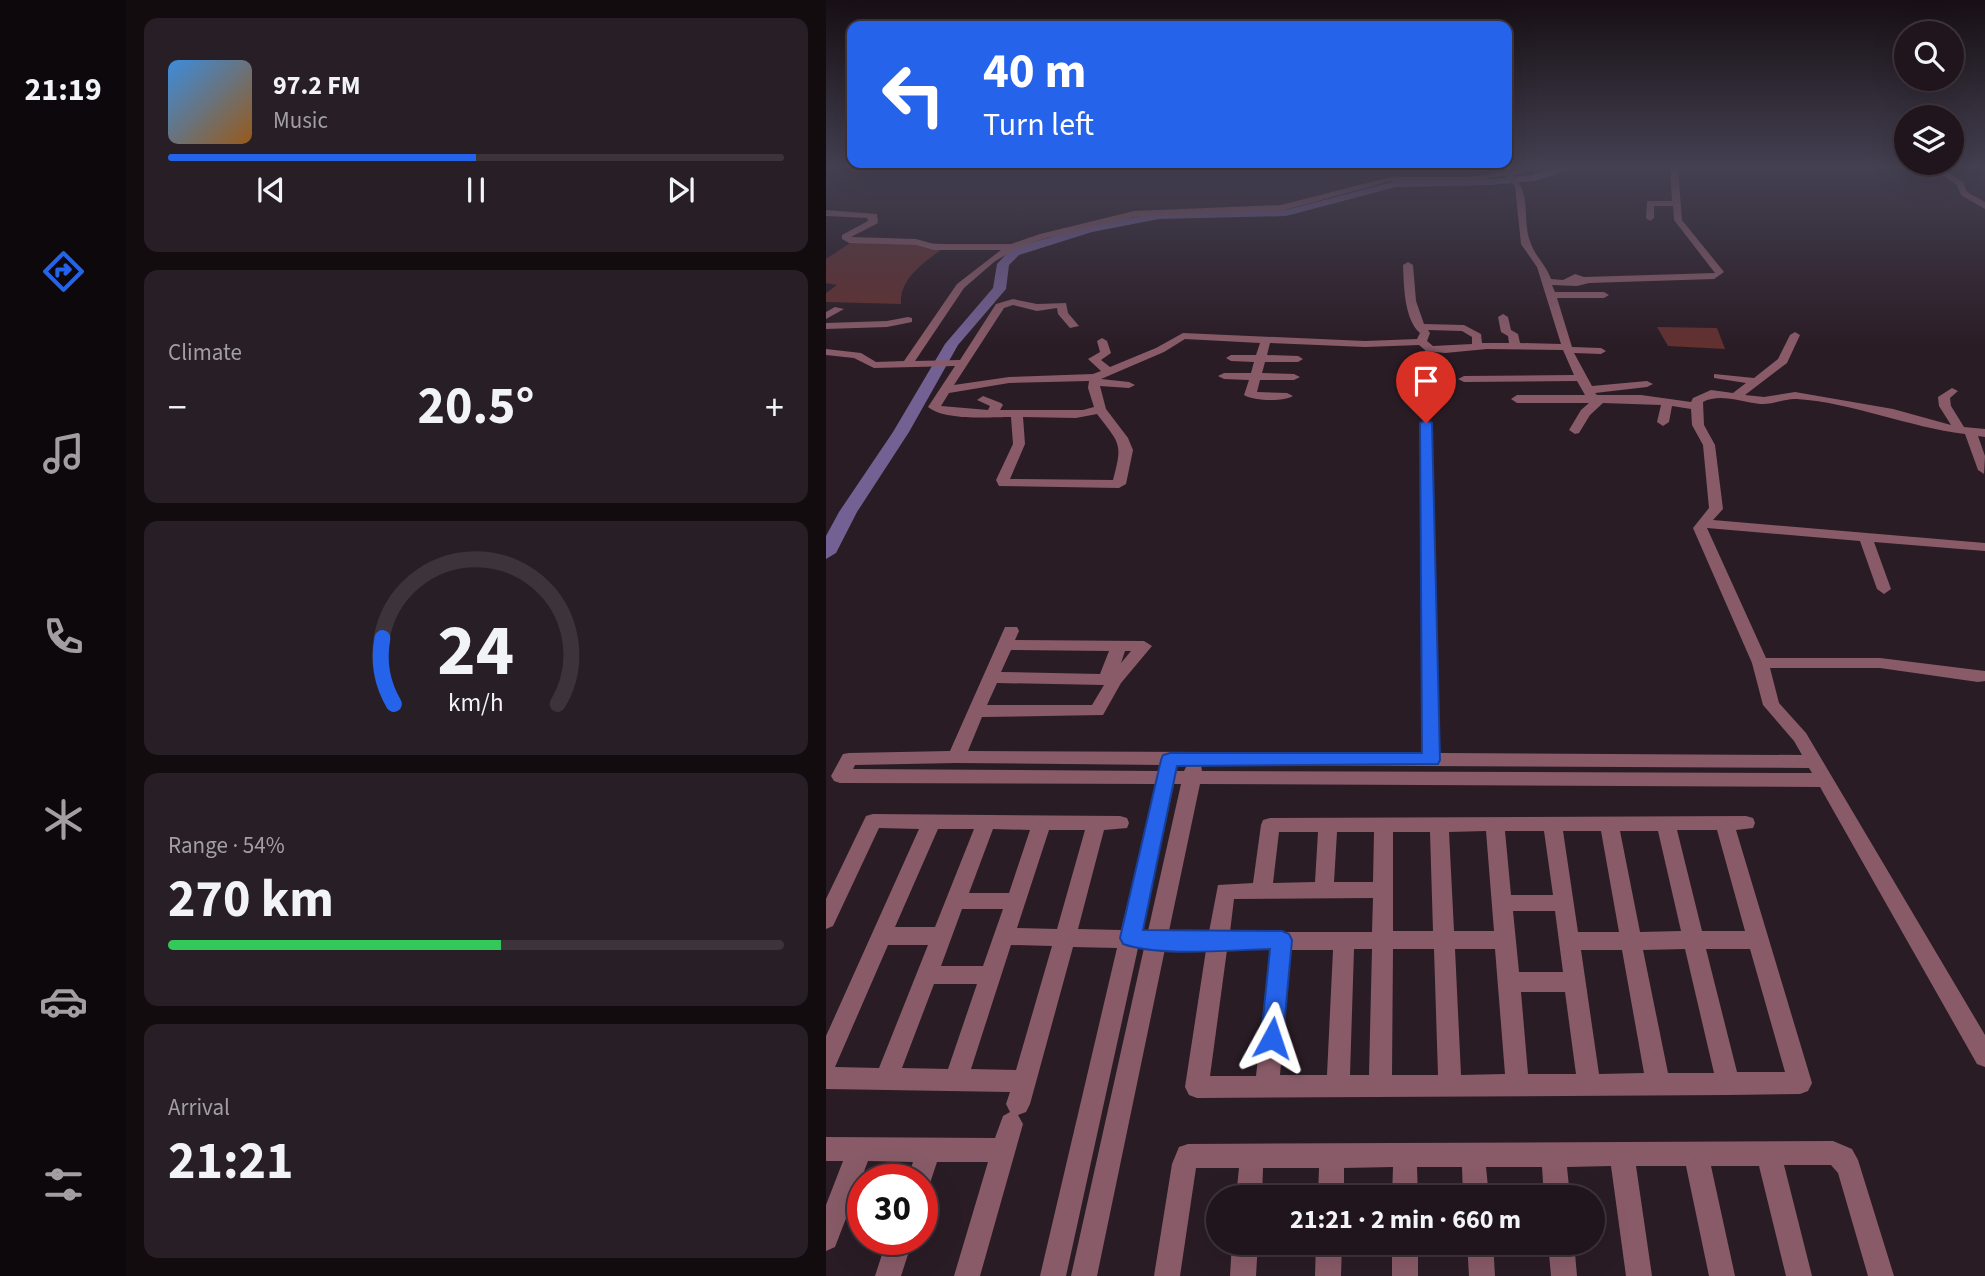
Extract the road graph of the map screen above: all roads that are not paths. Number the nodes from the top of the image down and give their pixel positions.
1 (863, 228) edge
2 (1074, 228) edge
3 (1524, 228) edge
4 (1684, 228) edge
5 (837, 230) dead end
6 (853, 233) junction
7 (1012, 247) junction
8 (1408, 265) dead end
9 (1547, 282) junction
10 (1551, 295) junction
11 (1604, 295) dead end
12 (839, 309) dead end
13 (826, 316) edge
14 (1503, 317) dead end
15 (908, 320) dead end
16 (826, 326) edge
17 (1074, 326) dead end
18 (1419, 327) junction
19 (1795, 335) dead end
20 (1102, 341) dead end
21 (1266, 341) junction
22 (1236, 342) dead end
23 (1421, 342) junction
24 (1305, 343) dead end
25 (1515, 346) junction
26 (1477, 347) junction
27 (1567, 349) junction
28 (1601, 351) dead end
29 (826, 352) edge
30 (1231, 359) dead end
31 (1261, 359) junction
32 (1298, 359) dead end
33 (908, 363) junction
34 (958, 363) junction
35 (1109, 372) junction
36 (1224, 376) dead end
37 (1718, 376) dead end
38 (1255, 377) junction
39 (1294, 377) dead end
40 (1580, 378) junction
41 (1095, 379) junction
42 (1464, 379) dead end
43 (1754, 381) junction
44 (1647, 384) dead end
45 (1129, 385) dead end
46 (946, 390) junction
47 (1952, 391) dead end
48 (1287, 396) dead end
49 (1593, 396) junction
50 (1735, 396) junction
51 (1517, 399) dead end
52 (983, 400) dead end
53 (1667, 402) junction
54 (1698, 406) junction
55 (1100, 409) junction
56 (1017, 414) junction
57 (990, 415) junction
58 (1663, 422) dead end
59 (1426, 423) dead end
60 (1575, 430) dead end
61 (1965, 431) junction
62 (1985, 433) edge
63 (1984, 470) edge
64 (1702, 523) junction
65 (1866, 538) junction
66 (1985, 547) edge
67 (1884, 589) dead end
68 (1119, 646) junction
69 (1760, 663) junction
70 (1985, 676) edge
71 (990, 677) junction
72 (1111, 680) junction
73 (975, 710) junction
74 (956, 757) junction
75 (1438, 760) junction
76 (1814, 762) junction
77 (1168, 769) junction
78 (1194, 769) junction
79 (1446, 779) junction
80 (1825, 780) junction
81 (931, 822) junction
82 (986, 822) junction
83 (1042, 823) junction
84 (1097, 823) junction
85 (1120, 823) dead end
86 (1724, 823) junction
87 (1746, 823) dead end
88 (1440, 824) junction
89 (1495, 824) junction
90 (1553, 824) junction
91 (1609, 824) junction
92 (1666, 824) junction
93 (1328, 825) junction
94 (1384, 825) junction
95 (1324, 890) junction
96 (1382, 890) junction
97 (1262, 891) junction
98 (956, 901) junction
99 (1014, 901) junction
100 (1564, 902) junction
101 (1502, 903) junction
102 (826, 920) edge
103 (880, 936) junction
104 (942, 936) junction
105 (1004, 936) junction
106 (1065, 938) junction
107 (1131, 938) junction
108 (1282, 940) junction
109 (1344, 940) junction
110 (1382, 940) junction
111 (1444, 940) junction
112 (1505, 940) junction
113 (1569, 940) junction
114 (1631, 940) junction
115 (1694, 940) junction
116 (1758, 940) junction
117 (1156, 941) junction
118 (1218, 941) junction
119 (927, 975) junction
120 (990, 975) junction
121 (1509, 982) junction
122 (1575, 982) junction
123 (1985, 1056) edge
124 (826, 1062) edge
125 (826, 1078) edge
126 (887, 1079) junction
127 (956, 1079) junction
128 (1025, 1081) junction
129 (1658, 1084) junction
130 (1728, 1084) junction
131 (1517, 1085) junction
132 (1589, 1085) junction
133 (1338, 1086) junction
134 (1380, 1086) junction
135 (1450, 1086) junction
136 (1267, 1087) junction
137 (826, 1149) edge
138 (929, 1149) junction
139 (860, 1150) junction
140 (1003, 1150) junction
141 (1622, 1153) junction
142 (1696, 1153) junction
143 (1768, 1153) junction
144 (1332, 1154) junction
145 (1405, 1154) junction
146 (1472, 1154) junction
147 (1553, 1154) junction
148 (1252, 1155) junction
149 (924, 1164) edge
150 (1250, 1185) edge
151 (1331, 1185) edge
152 (1405, 1185) edge
153 (1475, 1185) edge
154 (1556, 1185) edge
155 (826, 1238) edge
156 (895, 1255) edge
157 (1244, 1255) edge
158 (1329, 1255) edge
159 (1405, 1255) edge
160 (1481, 1255) edge
161 (1562, 1255) edge
162 (888, 1276) edge
163 (967, 1276) edge
164 (1053, 1276) edge
165 (1084, 1276) edge
166 (1167, 1276) edge
167 (1243, 1276) edge
168 (1328, 1276) edge
169 (1405, 1276) edge
170 (1482, 1276) edge
171 (1564, 1276) edge
172 (1639, 1276) edge
173 (1722, 1276) edge
174 (1799, 1276) edge
175 (1881, 1276) edge

1 - 6 street
2 - 7 street
3 - 9 street
4 - 9 street
5 - 6 street
6 - 7 street
7 - 33 street
8 - 18 street
9 - 10 street
10 - 11 street
10 - 27 street
12 - 13 street
14 - 25 street
15 - 16 street
17 - 34 street
18 - 23 street
18 - 26 street
19 - 43 street
20 - 35 street
21 - 22 street
21 - 23 street
21 - 24 street
21 - 31 street
21 - 35 street
23 - 26 street
25 - 26 street
25 - 27 street
27 - 28 street
27 - 40 street
29 - 33 street
30 - 31 street
31 - 32 street
31 - 38 street
33 - 34 street
34 - 46 street
35 - 41 street
36 - 38 street
37 - 43 street
38 - 39 street
38 - 48 street
40 - 42 street
40 - 49 street
41 - 45 street
41 - 46 street
41 - 55 street
43 - 50 street
44 - 49 street
46 - 57 street
47 - 61 street
49 - 51 street
49 - 53 street
49 - 60 street
50 - 54 street
50 - 61 street
52 - 57 street
53 - 54 street
53 - 58 street
54 - 64 street
55 - 56 street
55 - 56 street
56 - 57 street
59 - 75 street
61 - 62 street
61 - 63 street
64 - 65 street
64 - 69 street
65 - 66 street
65 - 67 street
68 - 71 street
68 - 72 street
68 - 72 street
69 - 70 street
69 - 76 street
71 - 72 street
71 - 73 street
72 - 73 street
73 - 74 street
74 - 77 street
74 - 77 street
75 - 76 street
75 - 78 street
75 - 79 street
76 - 80 street
77 - 78 street
77 - 107 street
78 - 79 street
78 - 117 street
79 - 80 street
80 - 123 street
81 - 82 street
81 - 102 street
81 - 103 street
82 - 83 street
82 - 98 street
83 - 84 street
83 - 99 street
84 - 85 street
84 - 106 street
86 - 87 street
86 - 92 street
86 - 116 street
88 - 89 street
88 - 94 street
88 - 111 street
89 - 90 street
89 - 101 street
90 - 91 street
90 - 100 street
91 - 92 street
91 - 114 street
92 - 115 street
93 - 94 street
93 - 95 street
93 - 97 street
94 - 96 street
95 - 96 street
95 - 97 street
96 - 110 street
97 - 118 street
98 - 99 street
98 - 104 street
99 - 105 street
100 - 101 street
100 - 113 street
101 - 112 street
103 - 104 street
103 - 124 street
104 - 119 street
105 - 106 street
105 - 120 street
106 - 107 street
106 - 128 street
107 - 117 street
107 - 164 street
108 - 109 street
108 - 118 street
108 - 136 street
109 - 110 street
109 - 133 street
110 - 111 street
110 - 134 street
111 - 112 street
111 - 135 street
112 - 121 street
113 - 114 street
113 - 122 street
114 - 115 street
114 - 129 street
115 - 116 street
115 - 130 street
116 - 130 street
117 - 118 street
117 - 165 street
118 - 136 street
119 - 120 street
119 - 126 street
120 - 127 street
121 - 122 street
121 - 131 street
122 - 132 street
125 - 126 street
126 - 127 street
127 - 128 street
128 - 140 street
129 - 130 street
129 - 132 street
131 - 132 street
131 - 135 street
133 - 134 street
133 - 136 street
134 - 135 street
137 - 139 street
138 - 139 street
138 - 140 street
138 - 149 street
139 - 155 street
140 - 163 street
141 - 142 street
141 - 147 street
141 - 172 street
142 - 143 street
142 - 173 street
143 - 174 street
143 - 175 street
144 - 145 street
144 - 148 street
144 - 151 street
145 - 146 street
145 - 152 street
146 - 147 street
146 - 153 street
147 - 154 street
148 - 150 street
148 - 166 street
156 - 162 street
157 - 167 street
158 - 168 street
159 - 169 street
160 - 170 street
161 - 171 street

